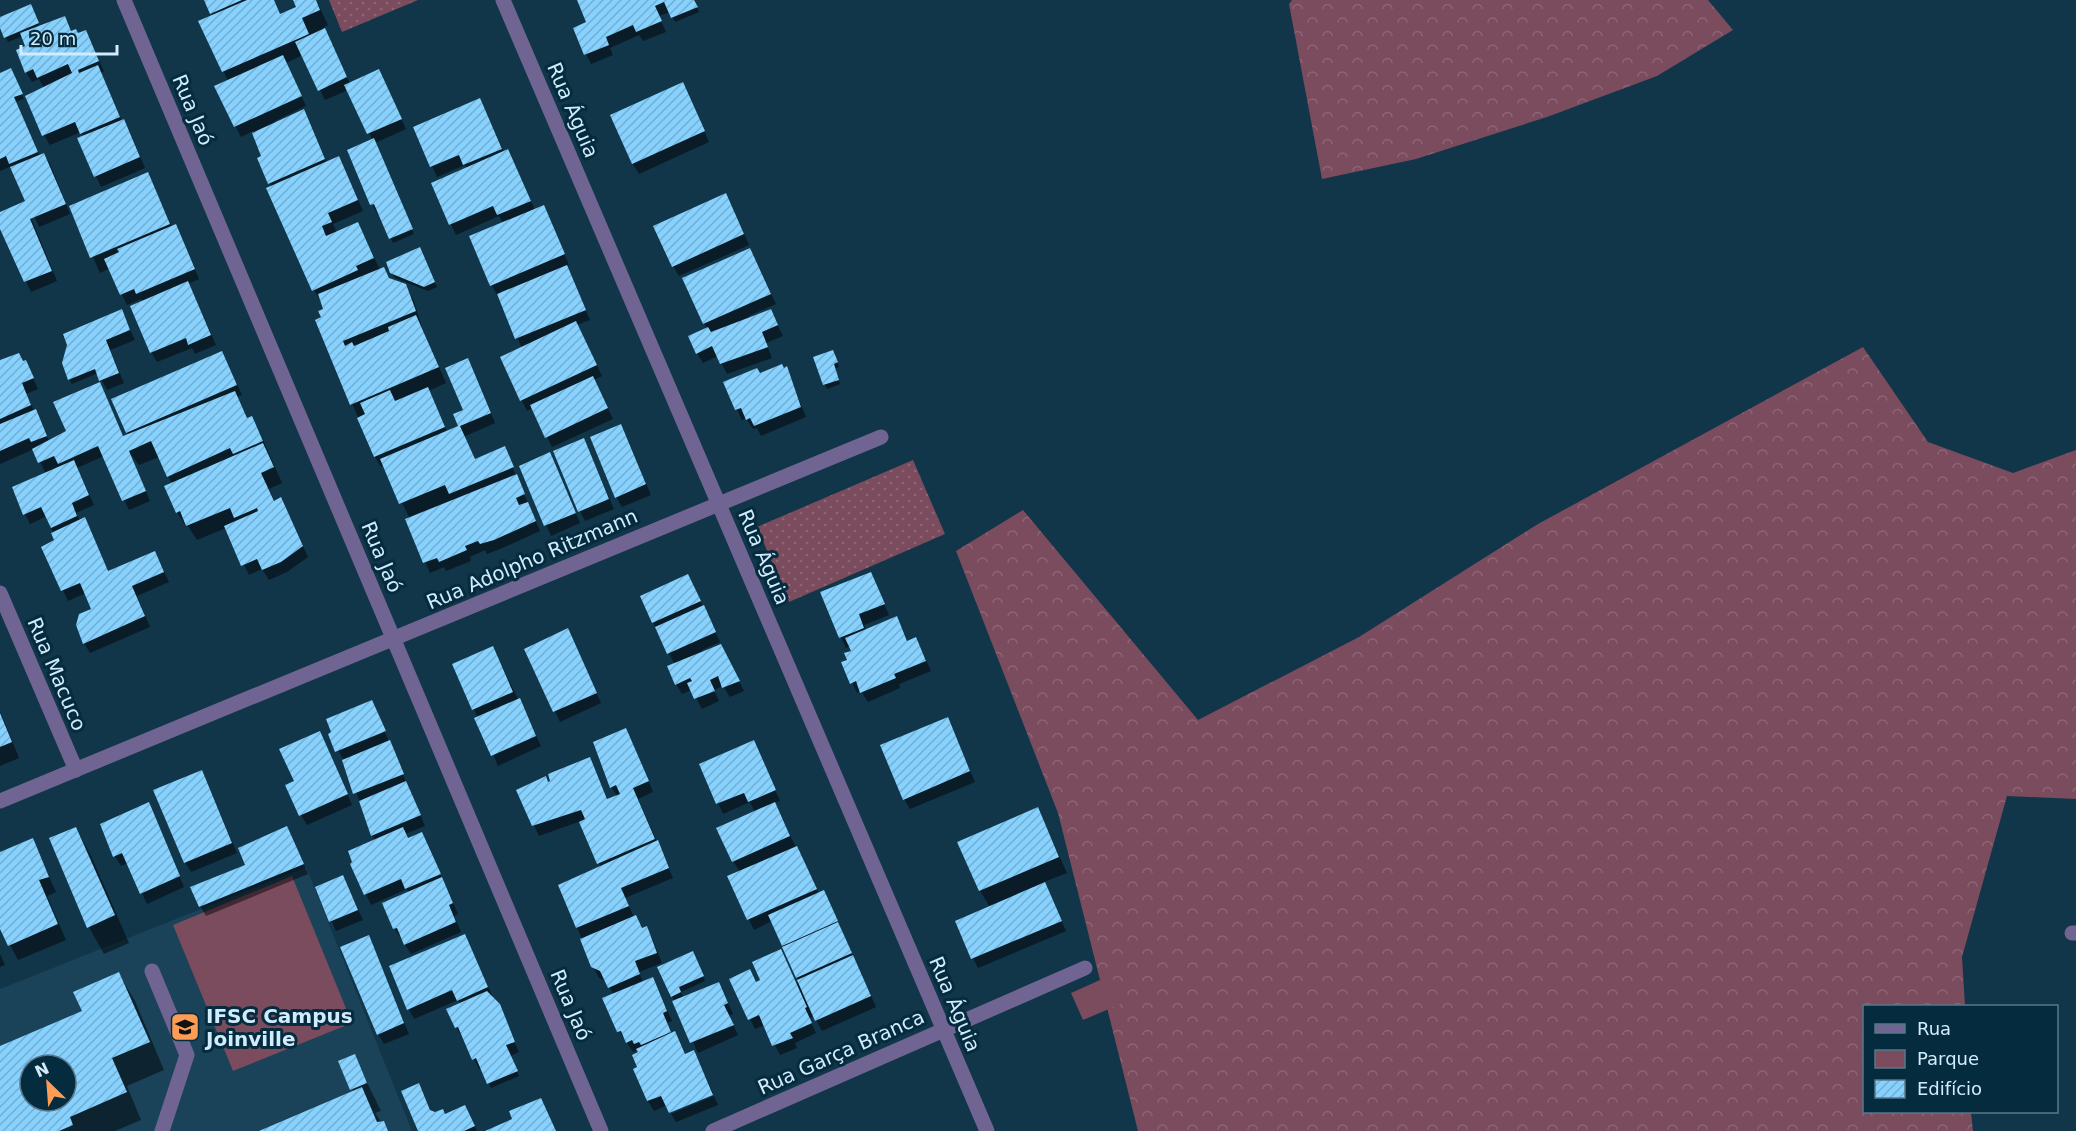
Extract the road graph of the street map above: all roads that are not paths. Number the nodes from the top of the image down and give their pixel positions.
1 (124, 0) edge
2 (503, 0) edge
3 (881, 437) dead end
4 (719, 504) junction
5 (0, 593) edge
6 (394, 639) junction
7 (76, 770) junction
8 (0, 801) edge
9 (1084, 968) dead end
10 (152, 971) dead end
11 (944, 1030) junction
12 (162, 1131) edge
13 (601, 1131) edge
14 (713, 1131) edge
15 (987, 1131) edge

1 - 6 street, Rua Jaó
2 - 4 street, Rua Águia
3 - 4 street, Rua Adolpho Ritzmann
4 - 6 street, Rua Adolpho Ritzmann
4 - 11 street, Rua Águia
5 - 7 street, Rua Macuco
6 - 7 street, Rua Adolpho Ritzmann
6 - 13 street, Rua Jaó
7 - 8 street, Rua Adolpho Ritzmann
9 - 11 street, Rua Garça Branca
10 - 12 street
11 - 14 street, Rua Garça Branca
11 - 15 street, Rua Águia

